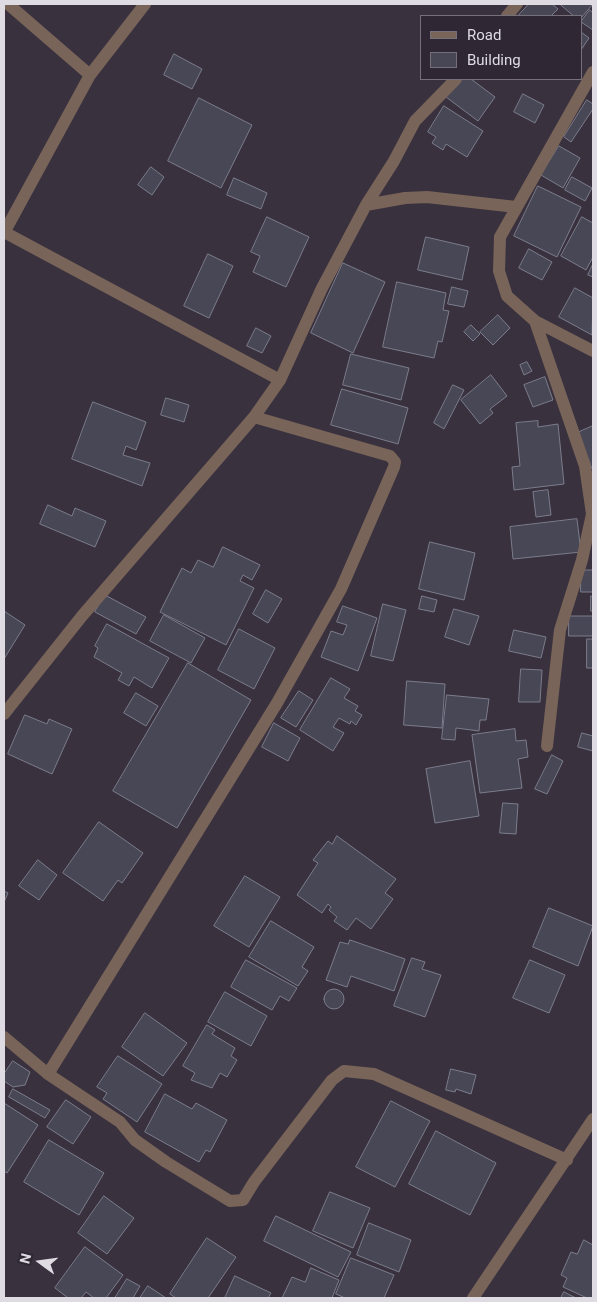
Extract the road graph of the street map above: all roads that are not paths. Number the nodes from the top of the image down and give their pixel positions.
1 (145, 4) edge
2 (517, 4) edge
3 (8, 9) edge
4 (508, 15) edge
5 (90, 74) junction
6 (593, 74) edge
7 (455, 80) edge
8 (366, 205) junction
9 (516, 207) junction
10 (4, 233) edge
11 (536, 321) junction
12 (593, 351) edge
13 (280, 380) junction
14 (254, 417) junction
15 (4, 714) edge
16 (547, 746) dead end
17 (4, 1036) edge
18 (48, 1074) junction
19 (593, 1119) edge
20 (567, 1160) junction
21 (473, 1298) edge

1 - 5 street
2 - 4 street
3 - 5 street
5 - 10 street
6 - 9 street
7 - 8 street
8 - 9 street
8 - 13 street
9 - 11 street
10 - 13 street
11 - 12 street
11 - 16 street
13 - 14 street
14 - 15 street
14 - 18 street
17 - 18 street
18 - 20 street
19 - 20 street
20 - 21 street

